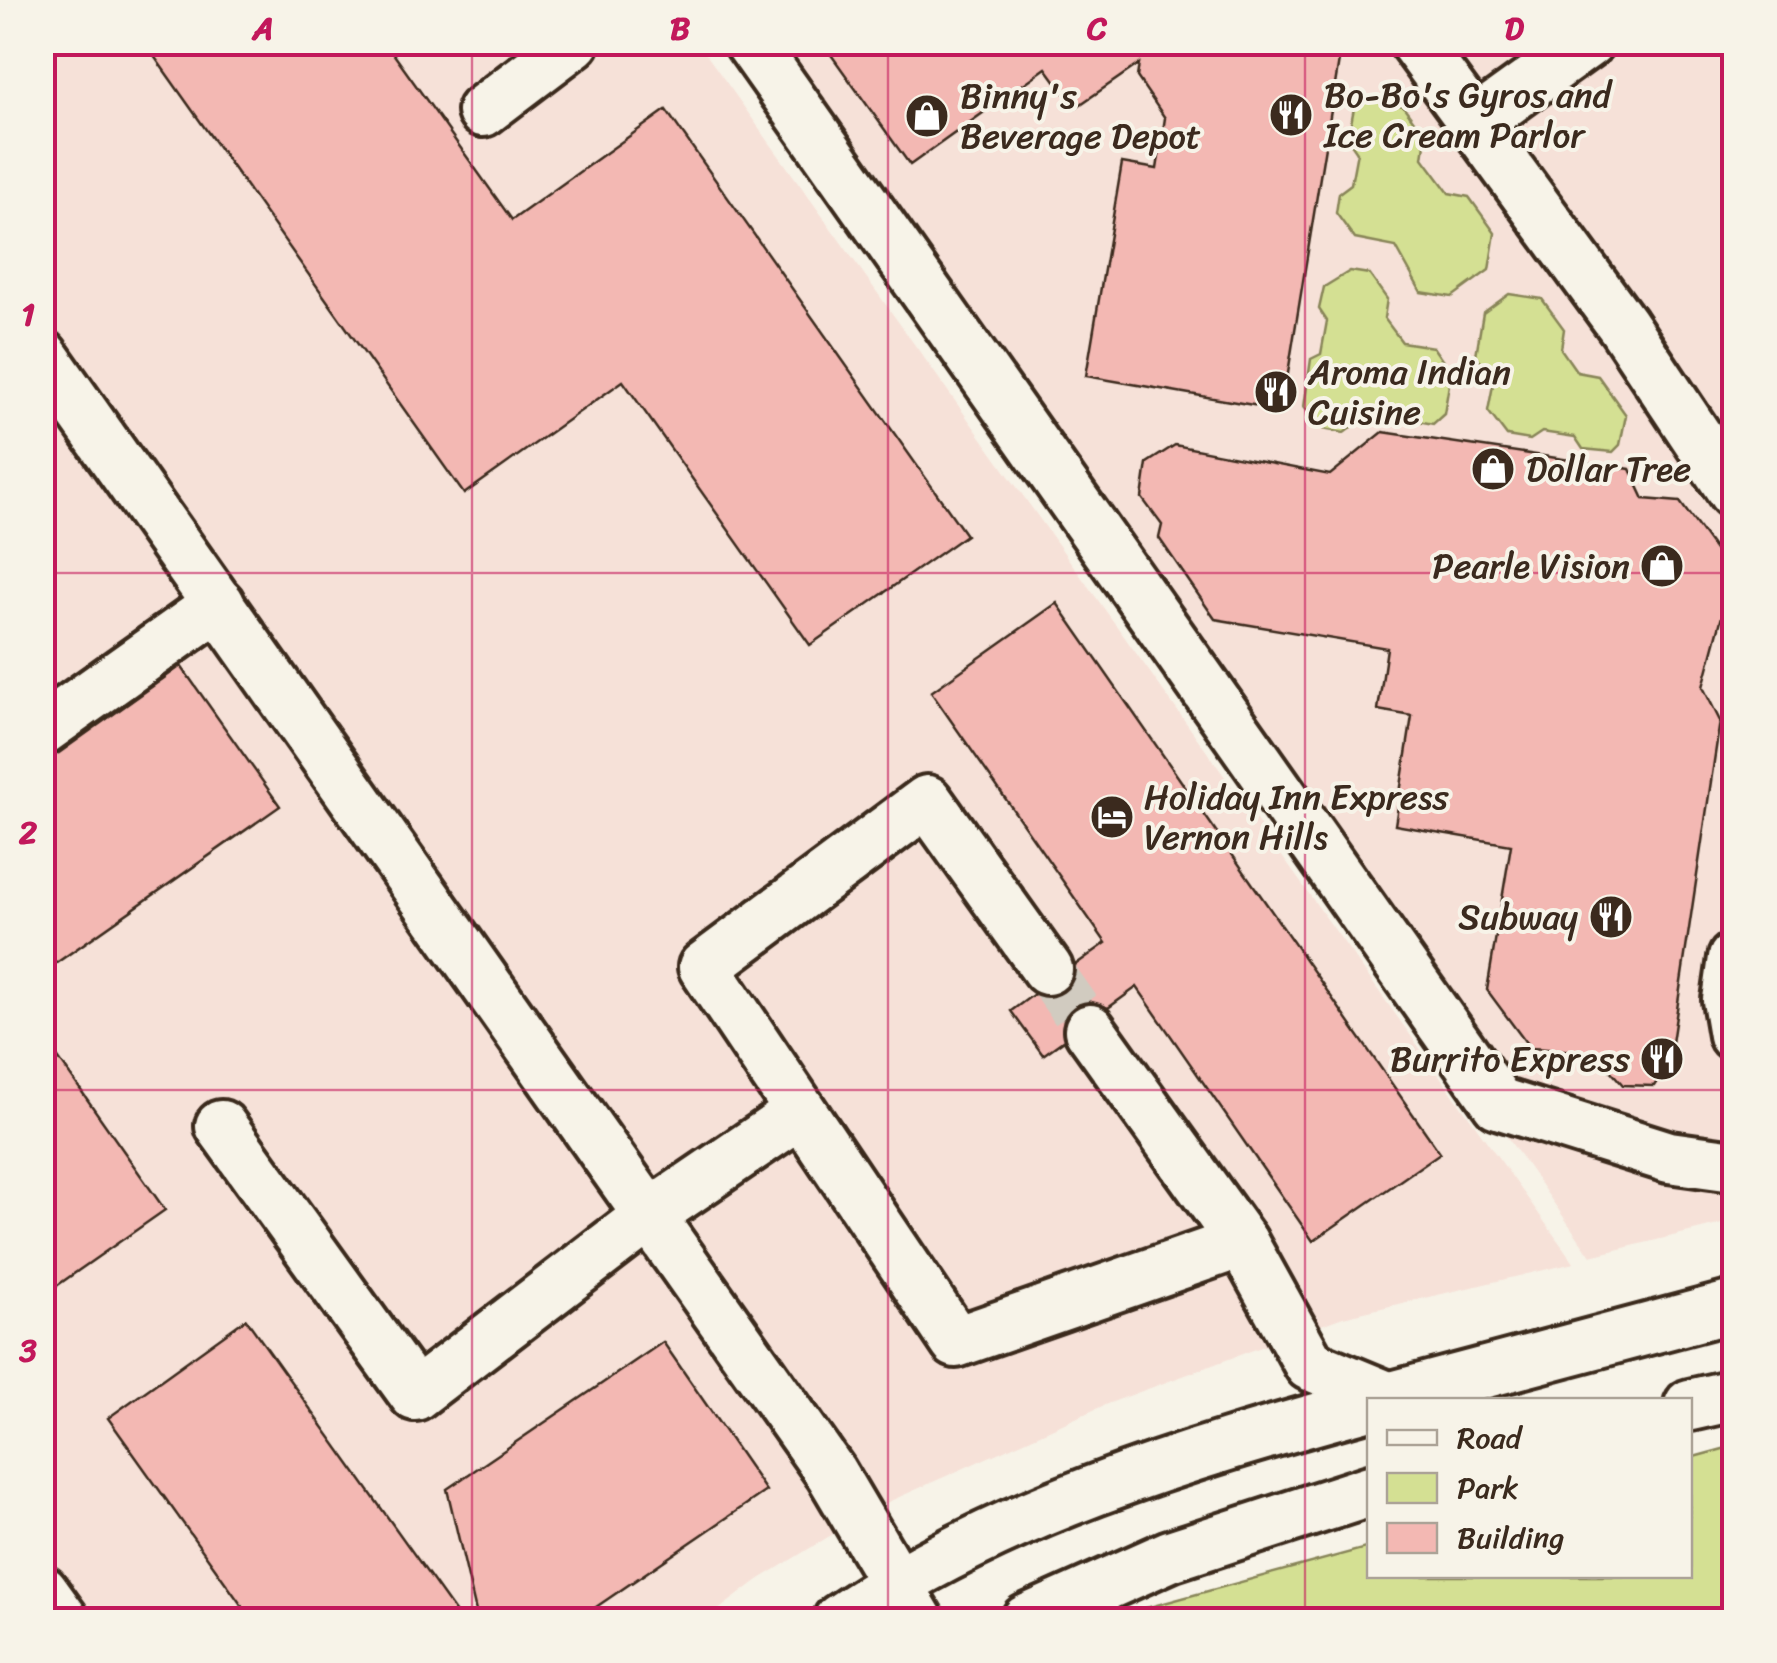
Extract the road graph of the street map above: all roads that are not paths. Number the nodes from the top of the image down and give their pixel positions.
1 (574, 42) edge
2 (750, 42) edge
3 (1415, 42) edge
4 (1588, 42) edge
5 (483, 111) dead end
6 (1477, 122) junction
7 (42, 355) edge
8 (1734, 493) edge
9 (219, 604) junction
10 (42, 730) edge
11 (1047, 969) tunnel mouth
12 (1090, 1030) tunnel mouth
13 (802, 1112) junction
14 (221, 1126) dead end
15 (1734, 1166) edge
16 (650, 1216) junction
17 (1242, 1242) junction
18 (1734, 1306) edge
19 (1734, 1395) edge
20 (1374, 1398) edge
21 (1391, 1398) edge
22 (1367, 1405) edge
23 (1692, 1405) edge
24 (1367, 1492) edge
25 (42, 1591) edge
26 (907, 1601) edge
27 (63, 1620) edge
28 (838, 1620) edge
29 (1028, 1620) edge

1 - 5 street
2 - 15 street
3 - 6 street
4 - 6 street
6 - 8 street
7 - 9 street
9 - 10 street
9 - 16 street
11 - 13 street
12 - 17 street
13 - 16 street
13 - 17 street
14 - 16 street
16 - 26 street
17 - 20 street
18 - 21 street
19 - 23 street
22 - 26 street
24 - 29 street
25 - 27 street
26 - 28 street

